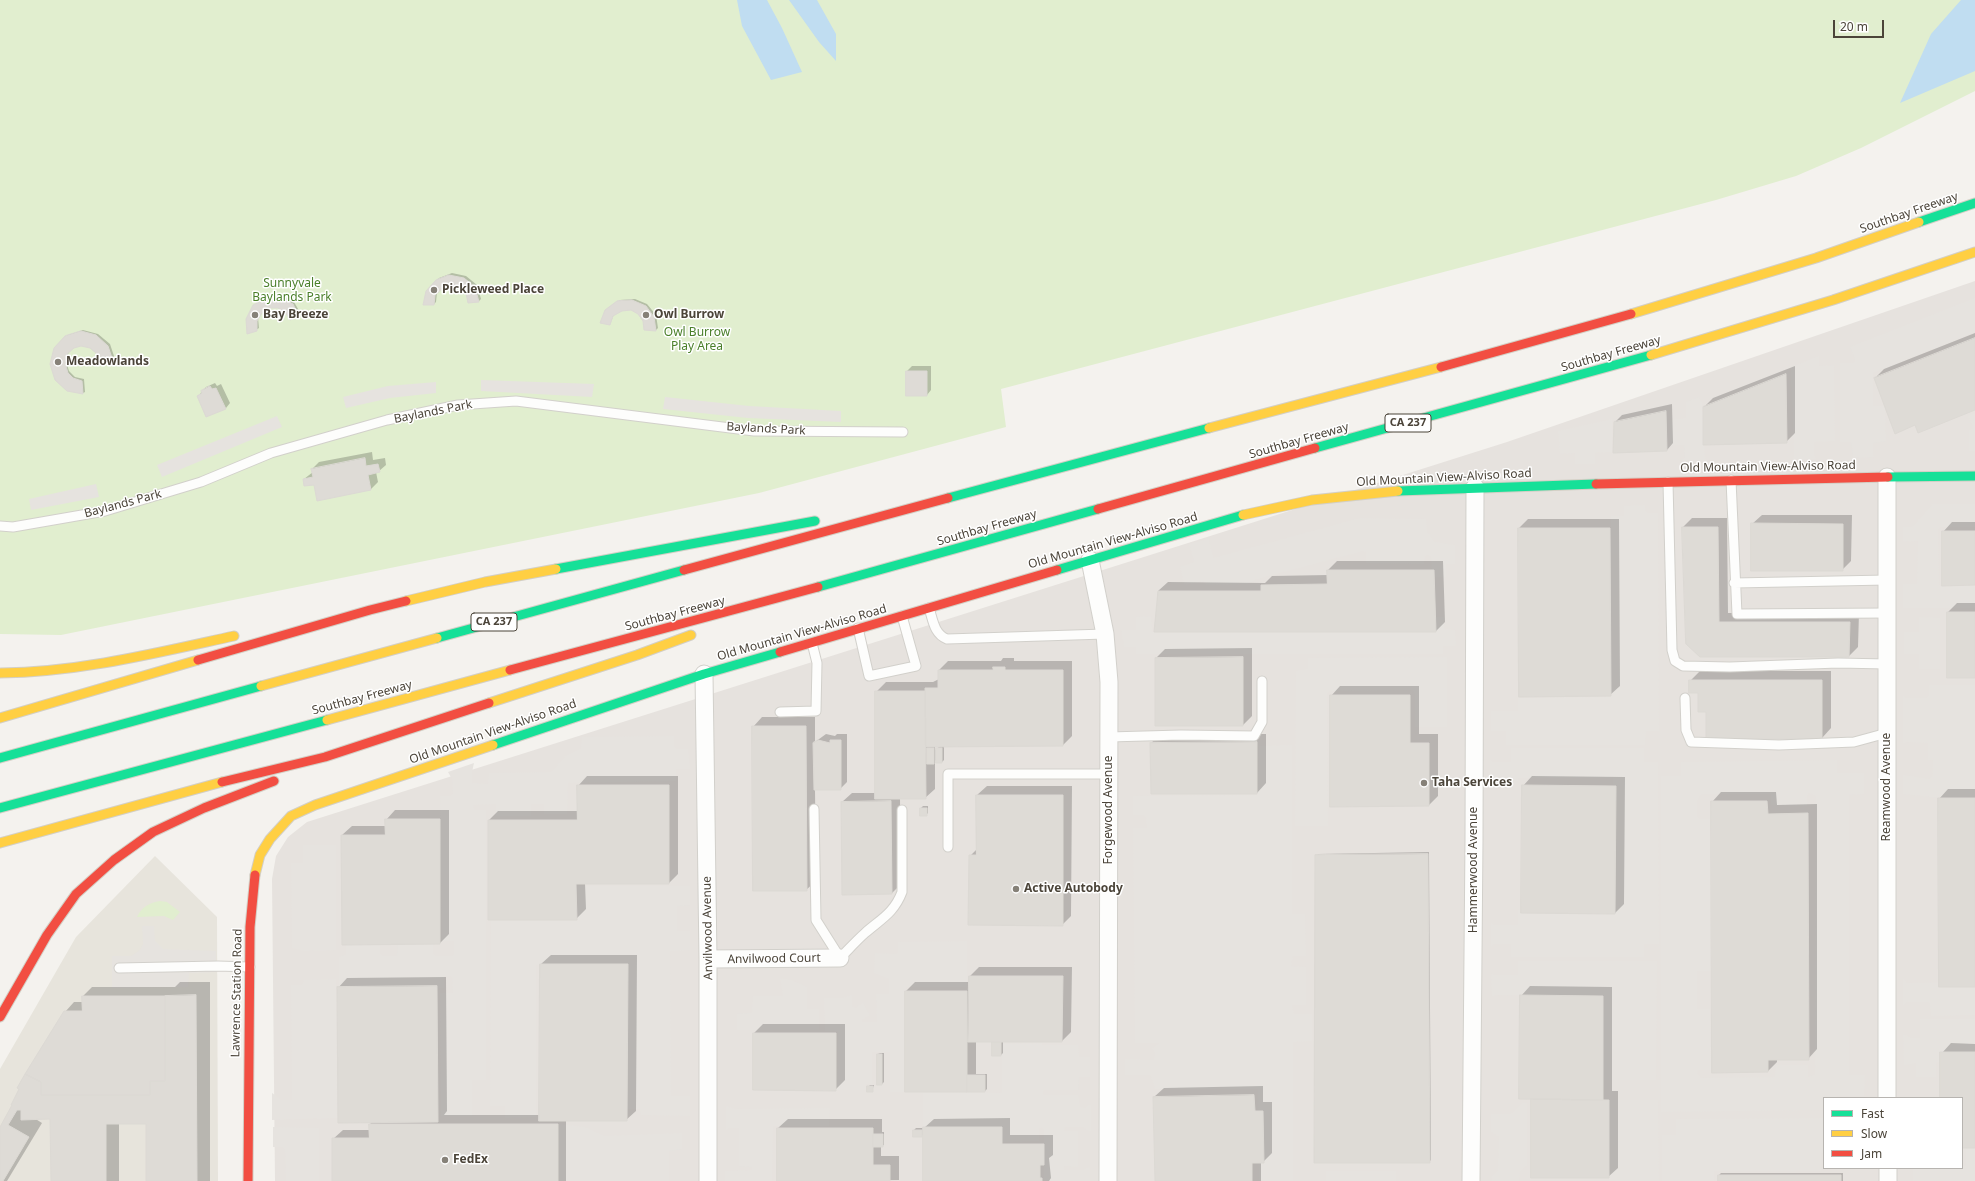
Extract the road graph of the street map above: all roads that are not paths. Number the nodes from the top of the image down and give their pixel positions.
1 (1975, 203) edge
2 (1975, 252) edge
3 (903, 432) dead end
4 (1975, 476) edge
5 (1887, 477) junction
6 (1731, 480) junction
7 (1668, 482) junction
8 (987, 487) junction
9 (1475, 487) junction
10 (865, 511) dead end
11 (826, 518) dead end
12 (0, 526) edge
13 (1090, 560) junction
14 (1887, 580) junction
15 (837, 582) junction
16 (1734, 583) junction
17 (930, 608) junction
18 (370, 610) junction
19 (1887, 614) junction
20 (902, 616) junction
21 (733, 620) dead end
22 (858, 628) junction
23 (269, 629) dead end
24 (703, 630) dead end
25 (246, 634) dead end
26 (1105, 634) junction
27 (812, 643) junction
28 (1887, 664) junction
29 (0, 673) edge
30 (704, 674) junction
31 (1262, 681) dead end
32 (1684, 698) dead end
33 (780, 712) dead end
34 (0, 718) edge
35 (1887, 733) junction
36 (1109, 737) junction
37 (325, 757) junction
38 (0, 758) edge
39 (1110, 774) junction
40 (0, 808) edge
41 (814, 808) dead end
42 (902, 810) dead end
43 (291, 816) joint
44 (0, 843) edge
45 (948, 847) dead end
46 (840, 958) junction
47 (708, 959) junction
48 (250, 967) junction
49 (119, 968) dead end
50 (0, 1017) edge
51 (1887, 1097) edge
52 (1888, 1169) edge
53 (248, 1181) edge
54 (708, 1181) edge
55 (1108, 1181) edge
56 (1471, 1181) edge
57 (1888, 1181) edge

1 - 8 main road, Southbay Freeway / CA 237
2 - 15 main road, Southbay Freeway / CA 237
3 - 12 lane, Baylands Park
4 - 5 main road, Old Mountain View-Alviso Road
5 - 6 main road, Old Mountain View-Alviso Road
5 - 14 street, Reamwood Avenue
6 - 7 main road, Old Mountain View-Alviso Road
6 - 16 lane
7 - 9 main road, Old Mountain View-Alviso Road
7 - 28 lane
8 - 10 main road
8 - 38 main road, Southbay Freeway / CA 237
9 - 13 main road, Old Mountain View-Alviso Road
9 - 56 street, Hammerwood Avenue
11 - 18 main road
13 - 17 main road, Old Mountain View-Alviso Road
13 - 26 street, Forgewood Avenue
14 - 16 lane
14 - 19 street, Reamwood Avenue
15 - 21 main road
15 - 40 main road, Southbay Freeway / CA 237
16 - 19 lane
17 - 20 main road, Old Mountain View-Alviso Road
17 - 26 lane
18 - 23 main road
18 - 34 main road
19 - 28 street, Reamwood Avenue
20 - 22 main road, Old Mountain View-Alviso Road
20 - 22 lane
22 - 27 main road, Old Mountain View-Alviso Road
24 - 37 main road
25 - 29 main road
26 - 36 street, Forgewood Avenue
27 - 30 main road, Old Mountain View-Alviso Road
27 - 33 lane
28 - 35 street, Reamwood Avenue
30 - 43 main road, Old Mountain View-Alviso Road
30 - 47 street, Anvilwood Avenue
31 - 36 lane
32 - 35 lane
35 - 51 street, Reamwood Avenue
36 - 39 street, Forgewood Avenue
37 - 44 main road
37 - 50 main road
39 - 45 lane
39 - 55 street, Forgewood Avenue
41 - 46 lane
42 - 46 lane
43 - 48 main road, Lawrence Station Road
46 - 47 street, Anvilwood Court
47 - 54 street, Anvilwood Avenue
48 - 49 lane
48 - 53 main road, Lawrence Station Road
52 - 57 street

